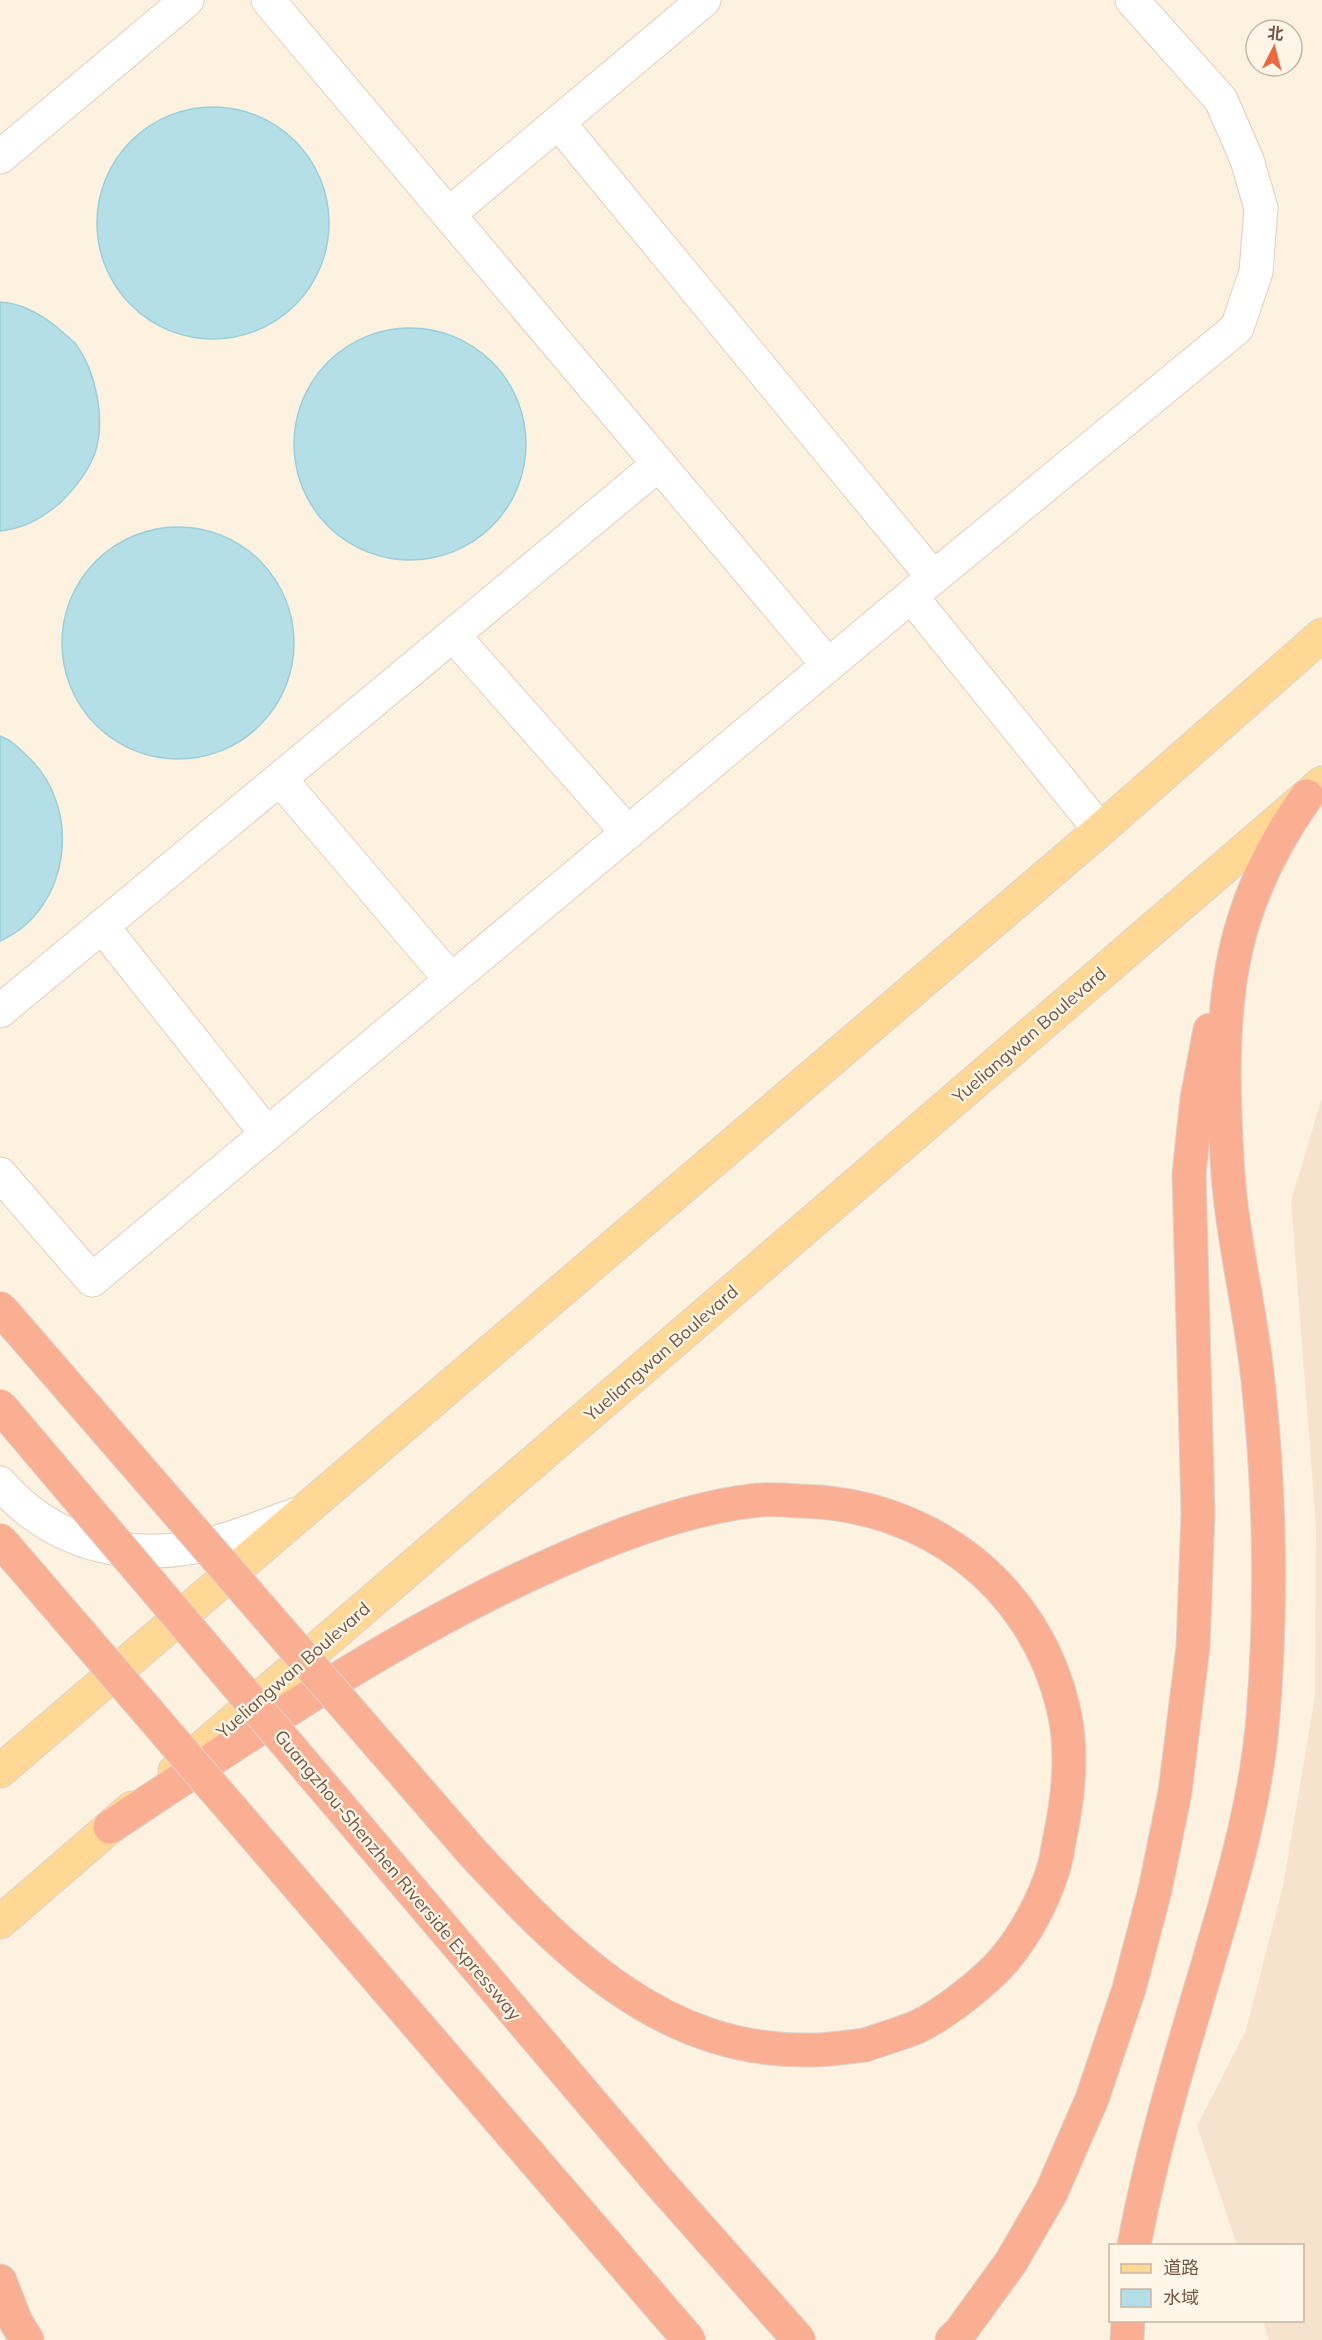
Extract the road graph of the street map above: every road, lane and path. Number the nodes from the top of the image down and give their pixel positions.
1 (187, 0) edge
2 (268, 0) edge
3 (704, 0) edge
4 (1132, 0) edge
5 (558, 122) junction
6 (0, 157) edge
7 (449, 214) junction
8 (659, 464) junction
9 (922, 587) junction
10 (453, 635) junction
11 (1322, 635) edge
12 (828, 665) junction
13 (280, 779) junction
14 (1314, 790) edge
15 (1100, 830) junction
16 (628, 833) junction
17 (102, 926) junction
18 (1232, 968) junction
19 (451, 981) junction
20 (0, 1011) edge
21 (267, 1134) junction
22 (0, 1174) edge
23 (0, 1308) edge
24 (0, 1407) edge
25 (0, 1483) edge
26 (300, 1513) junction
27 (0, 1540) edge
28 (0, 1771) edge
29 (110, 1827) junction
30 (0, 1922) edge
31 (1134, 2244) edge
32 (0, 2281) edge
33 (1128, 2322) edge
34 (27, 2340) edge
35 (689, 2340) edge
36 (799, 2340) edge
37 (952, 2340) edge
38 (1127, 2340) edge

1 - 6 street
2 - 7 street
3 - 5 street
4 - 9 street
5 - 7 street
5 - 9 street
7 - 8 street
8 - 10 street
8 - 12 street
9 - 12 street
9 - 15 street
10 - 13 street
10 - 16 street
11 - 15 main road
12 - 16 street
13 - 17 street
13 - 19 street
14 - 18 highway
14 - 29 main road, Yueliangwan Boulevard
15 - 26 main road
16 - 19 street
17 - 20 street
17 - 21 street
18 - 31 highway
18 - 37 highway
19 - 21 street
21 - 22 street
23 - 29 highway, bridge
24 - 36 highway, Guangzhou-Shenzhen Riverside Expressway, bridge
25 - 26 street
26 - 28 main road
27 - 35 highway, bridge
29 - 30 main road, Yueliangwan Boulevard
32 - 34 highway
33 - 38 highway

